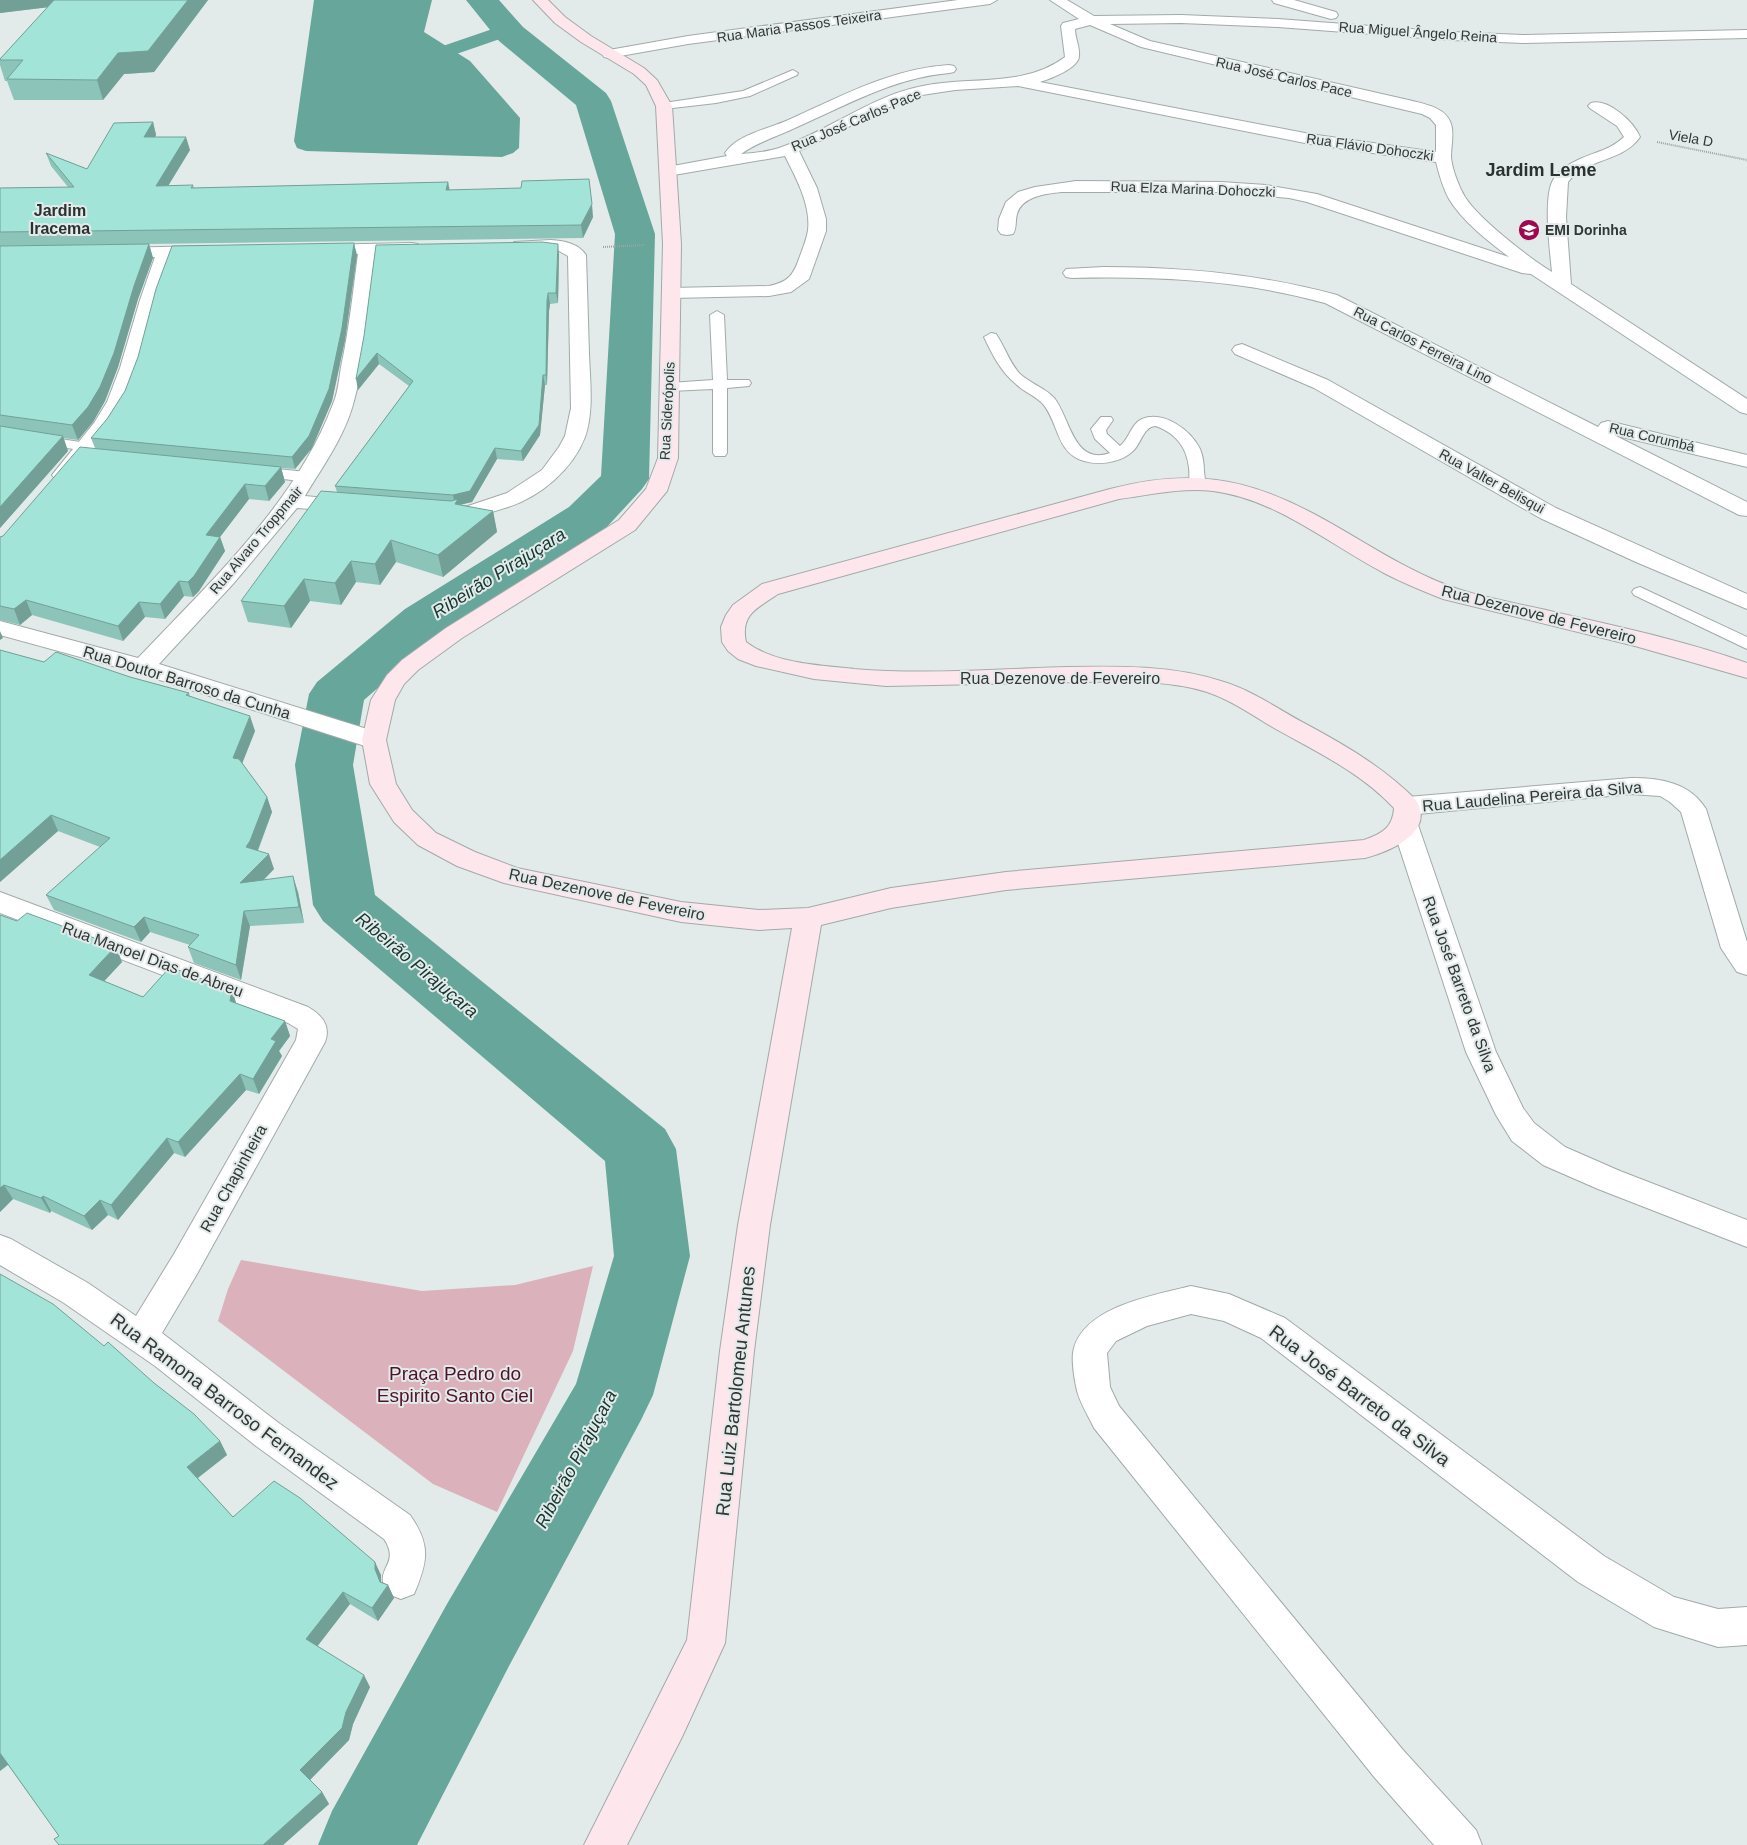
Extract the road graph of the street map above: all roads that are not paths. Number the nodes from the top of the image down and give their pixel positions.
1 (540, 0) edge
2 (990, 0) edge
3 (1057, 0) edge
4 (1279, 0) edge
5 (1090, 20) junction
6 (1375, 29) junction
7 (1747, 34) edge
8 (609, 54) junction
9 (967, 69) dead end
10 (984, 69) dead end
11 (1053, 72) junction
12 (792, 73) dead end
13 (1020, 82) junction
14 (664, 106) junction
15 (1596, 106) dead end
16 (790, 149) junction
17 (1443, 158) junction
18 (724, 161) junction
19 (668, 171) junction
20 (1007, 230) dead end
21 (504, 246) edge
22 (426, 248) edge
23 (368, 249) junction
24 (301, 250) edge
25 (224, 251) edge
26 (166, 252) junction
27 (98, 253) edge
28 (1072, 273) dead end
29 (1541, 273) junction
30 (1562, 287) junction
31 (671, 293) junction
32 (716, 315) dead end
33 (991, 337) dead end
34 (1242, 350) dead end
35 (744, 383) dead end
36 (720, 384) junction
37 (670, 387) junction
38 (1747, 408) edge
39 (1558, 414) junction
40 (1106, 420) dead end
41 (0, 434) edge
42 (89, 453) junction
43 (720, 453) dead end
44 (1120, 454) junction
45 (1747, 462) edge
46 (238, 470) edge
47 (307, 477) junction
48 (1197, 484) junction
49 (49, 489) edge
50 (291, 500) junction
51 (367, 508) edge
52 (1747, 510) edge
53 (422, 512) edge
54 (1640, 592) dead end
55 (1747, 602) edge
56 (0, 628) edge
57 (1747, 644) edge
58 (143, 668) junction
59 (1747, 671) edge
60 (374, 740) junction
61 (1406, 815) junction
62 (0, 902) edge
63 (808, 918) junction
64 (1747, 965) edge
65 (305, 1019) joint
66 (1747, 1234) edge
67 (0, 1249) edge
68 (141, 1337) junction
69 (401, 1581) dead end
70 (1747, 1626) edge
71 (605, 1845) edge
72 (1461, 1845) edge

1 - 8 street, Rua Siderópolis
2 - 8 street, Rua Maria Passos Teixeira
3 - 5 street, Rua José Carlos Pace
4 - 6 street
5 - 6 street, Rua Miguel Ângelo Reina
5 - 11 street, Rua José Carlos Pace
5 - 17 street, Rua José Carlos Pace
6 - 7 street, Rua Miguel Ângelo Reina
8 - 14 street, Rua Siderópolis
9 - 18 street
10 - 11 street
11 - 13 street, Rua José Carlos Pace
12 - 14 lane
13 - 16 street, Rua José Carlos Pace
13 - 17 street, Rua Flávio Dohoczki
14 - 19 street, Rua Siderópolis
15 - 30 street
16 - 18 street, Rua José Carlos Pace
16 - 31 street
17 - 29 street, Rua Flávio Dohoczki
18 - 19 street, Rua José Carlos Pace
19 - 31 street, Rua Siderópolis
20 - 29 street, Rua Elza Marina Dohoczki
21 - 53 street
22 - 23 street
23 - 24 street
23 - 47 street, Rua Alvaro Troppmair
25 - 26 street
26 - 27 street
26 - 42 street
28 - 39 street, Rua Carlos Ferreira Lino
29 - 30 street, Rua Flávio Dohoczki
30 - 38 street, Rua Flávio Dohoczki
31 - 37 street, Rua Siderópolis
32 - 36 lane
33 - 44 lane
34 - 55 street, Rua Valter Belisqui
35 - 36 lane
36 - 37 lane
36 - 43 lane
37 - 60 street, Rua Siderópolis
39 - 45 street, Rua Corumbá
39 - 52 street, Rua Carlos Ferreira Lino
40 - 44 lane
41 - 42 lane
42 - 49 street
44 - 48 lane
46 - 47 lane
47 - 50 street, Rua Alvaro Troppmair
48 - 59 street, Rua Dezenove de Fevereiro
48 - 61 street, Rua Dezenove de Fevereiro
50 - 51 street
50 - 58 street, Rua Alvaro Troppmair
54 - 57 lane
56 - 58 street, Rua Doutor Barroso da Cunha
58 - 60 street, Rua Doutor Barroso da Cunha
60 - 63 street, Rua Dezenove de Fevereiro
61 - 63 street, Rua Dezenove de Fevereiro
61 - 64 street, Rua Laudelina Pereira da Silva
61 - 66 street, Rua José Barreto da Silva
62 - 65 street, Rua Manoel Dias de Abreu
63 - 71 street, Rua Luiz Bartolomeu Antunes
65 - 68 street, Rua Chapinheira
67 - 68 street, Rua Ramona Barroso Fernandez
68 - 69 street, Rua Ramona Barroso Fernandez
70 - 72 street, Rua José Barreto da Silva

